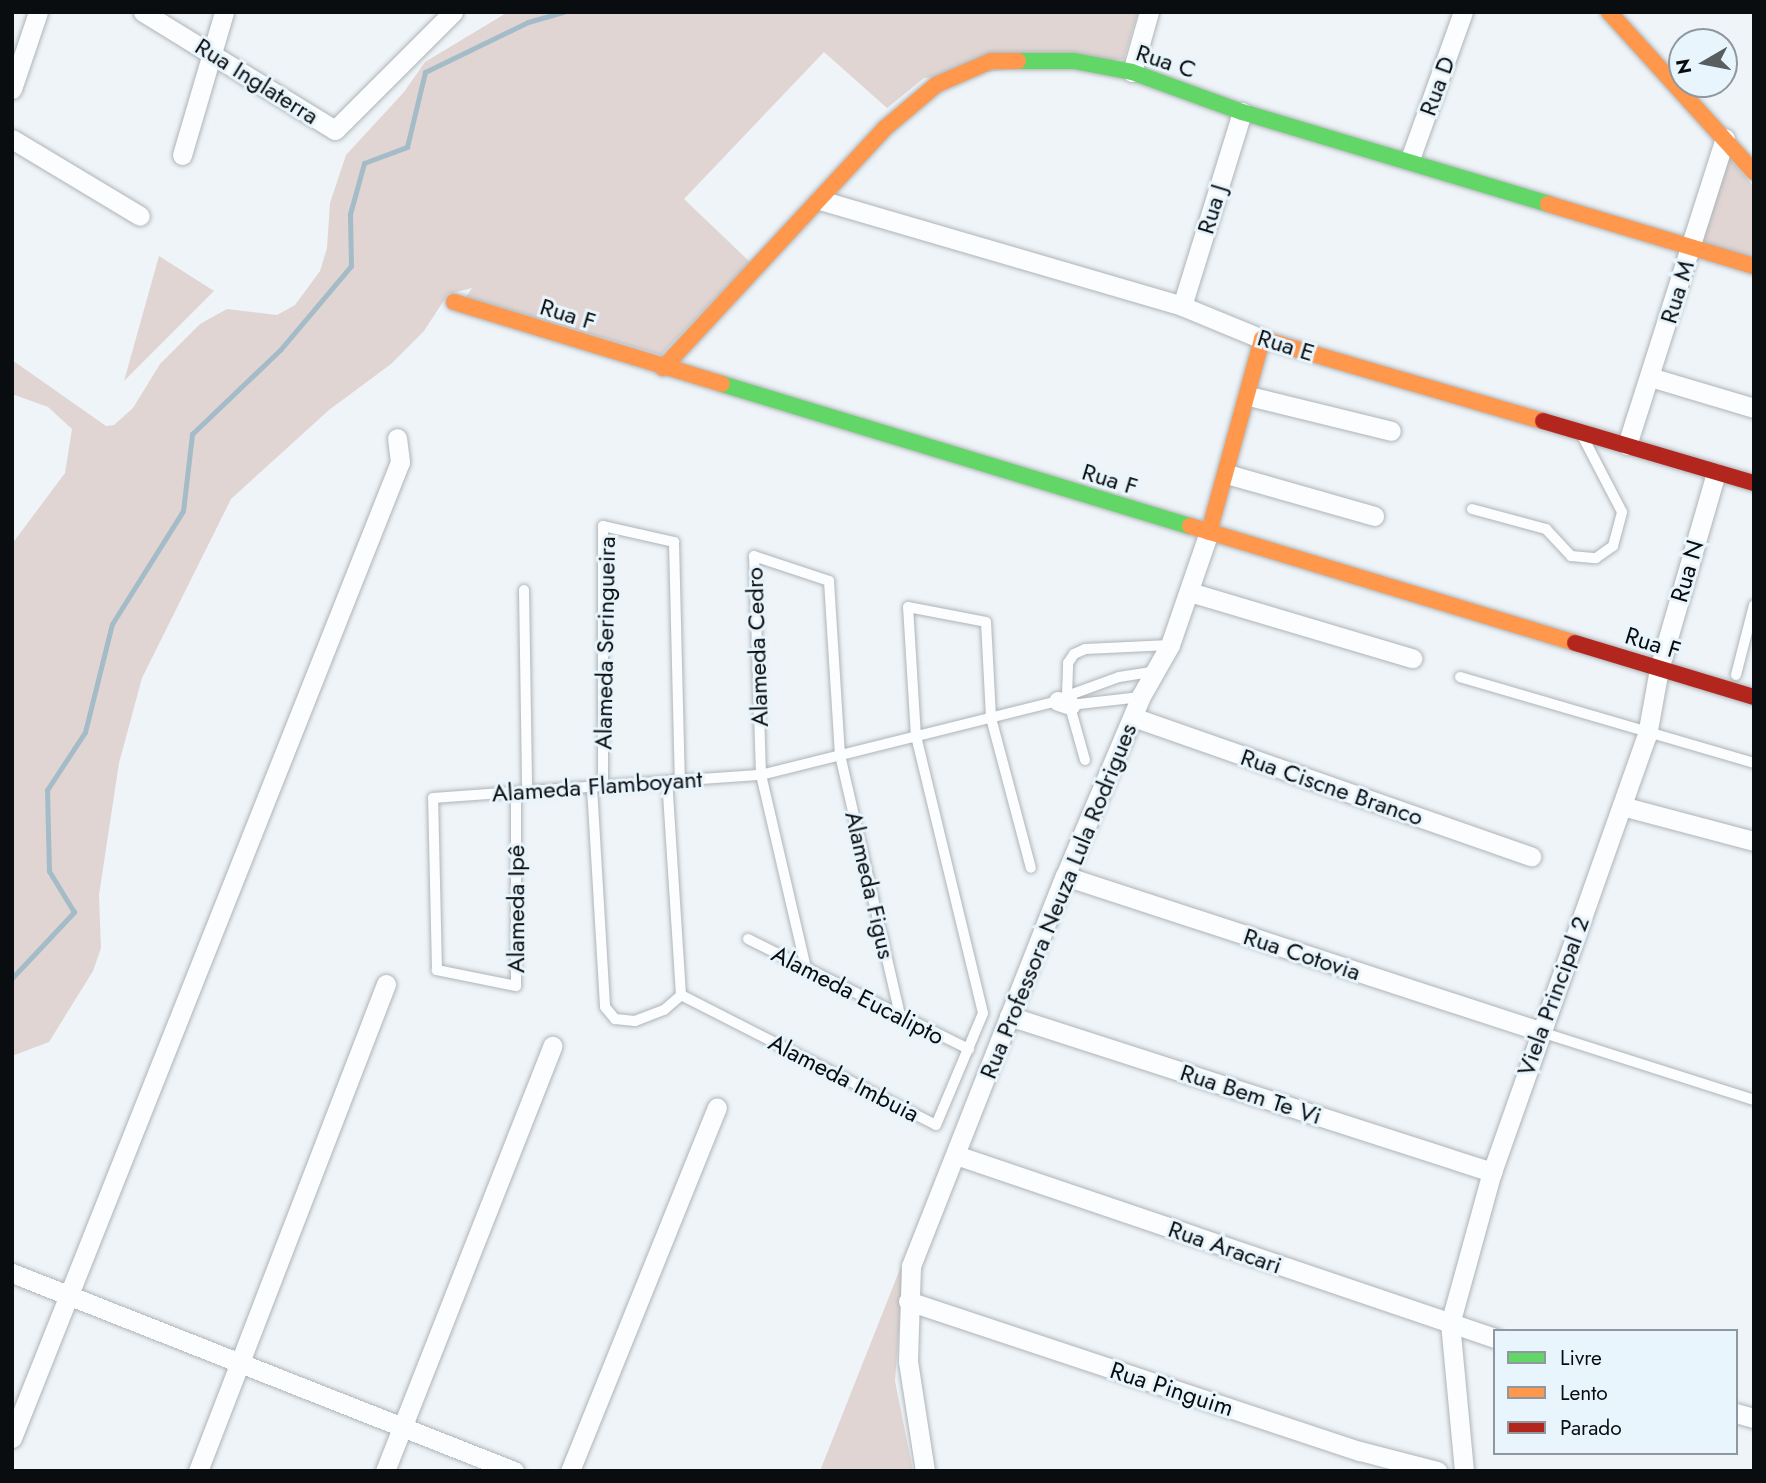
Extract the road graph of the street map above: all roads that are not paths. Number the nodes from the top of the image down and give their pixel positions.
1 (38, 12) edge
2 (142, 12) edge
3 (224, 12) edge
4 (453, 12) edge
5 (1150, 12) edge
6 (1463, 12) edge
7 (1609, 12) edge
8 (210, 51) junction
9 (1132, 72) junction
10 (12, 89) edge
11 (1242, 112) junction
12 (1725, 138) junction
13 (12, 139) edge
14 (182, 155) dead end
15 (1410, 159) junction
16 (1754, 172) edge
17 (820, 200) junction
18 (140, 216) dead end
19 (1691, 249) junction
20 (1754, 266) edge
21 (454, 302) dead end
22 (1182, 306) junction
23 (1262, 339) junction
24 (663, 368) junction
25 (1650, 377) junction
26 (1249, 396) junction
27 (1754, 408) edge
28 (1391, 431) dead end
29 (1580, 431) junction
30 (397, 438) dead end
31 (1627, 445) junction
32 (1716, 473) junction
33 (1227, 474) junction
34 (1754, 483) edge
35 (1472, 509) dead end
36 (1374, 516) dead end
37 (1209, 533) junction
38 (830, 581) joint
39 (524, 590) dead end
40 (1190, 592) junction
41 (1754, 605) edge
42 (1170, 645) junction
43 (1412, 658) dead end
44 (1658, 669) junction
45 (1156, 671) junction
46 (1736, 675) dead end
47 (1461, 677) dead end
48 (1141, 696) junction
49 (1754, 697) edge
50 (1065, 701) junction
51 (1133, 717) junction
52 (991, 718) junction
53 (1647, 735) junction
54 (916, 737) junction
55 (840, 755) junction
56 (1085, 760) dead end
57 (1754, 763) edge
58 (761, 775) junction
59 (680, 780) junction
60 (667, 781) junction
61 (603, 786) junction
62 (592, 787) junction
63 (521, 792) junction
64 (1622, 806) junction
65 (1754, 841) edge
66 (1531, 856) dead end
67 (1031, 868) dead end
68 (1065, 876) junction
69 (748, 939) dead end
70 (806, 968) junction
71 (436, 970) joint
72 (386, 984) dead end
73 (681, 995) junction
74 (900, 1016) junction
75 (1009, 1016) junction
76 (1539, 1031) junction
77 (552, 1046) dead end
78 (968, 1049) junction
79 (1754, 1100) edge
80 (717, 1108) dead end
81 (956, 1155) junction
82 (1492, 1172) junction
83 (12, 1273) edge
84 (68, 1296) junction
85 (908, 1301) junction
86 (1450, 1324) junction
87 (1493, 1337) edge
88 (241, 1363) junction
89 (403, 1427) junction
90 (12, 1438) edge
91 (1360, 1451) junction
92 (198, 1471) edge
93 (385, 1471) edge
94 (514, 1471) edge
95 (570, 1471) edge
96 (925, 1471) edge
97 (1354, 1471) edge
98 (1437, 1471) edge
99 (1464, 1471) edge

1 - 10 street
2 - 8 street, Rua Inglaterra
3 - 8 street
4 - 8 street, Rua Inglaterra
5 - 9 street
6 - 15 street, Rua D
7 - 12 street
8 - 14 street
9 - 11 street, Rua C
9 - 17 street, Rua C
11 - 15 street, Rua C
11 - 22 street, Rua J
12 - 16 street
12 - 19 street, Rua M
13 - 18 street
15 - 19 street, Rua C
17 - 22 street, Rua E
17 - 24 street, Rua C
19 - 20 street, Rua C
19 - 25 street, Rua M
21 - 24 street, Rua F
22 - 23 street, Rua E
23 - 26 street, Rua Professora Neuza Lula Rodrigues
23 - 29 street, Rua E
24 - 37 street, Rua F
25 - 27 street
25 - 31 street, Rua M
26 - 28 street
26 - 33 street, Rua Professora Neuza Lula Rodrigues
29 - 31 street, Rua E
29 - 35 lane
30 - 84 street
31 - 32 street, Rua E
32 - 34 street, Rua E
32 - 44 street, Rua N
33 - 36 street
33 - 37 street, Rua Professora Neuza Lula Rodrigues
37 - 40 street, Rua Professora Neuza Lula Rodrigues
37 - 44 street, Rua F
38 - 55 lane, Alameda Figus
38 - 58 lane, Alameda Cedro
39 - 63 lane
40 - 42 street, Rua Professora Neuza Lula Rodrigues
40 - 43 street
41 - 46 lane
42 - 45 street, Rua Professora Neuza Lula Rodrigues
42 - 50 lane
44 - 49 street, Rua F
44 - 53 street, Viela Principal 2
45 - 48 street, Rua Professora Neuza Lula Rodrigues
45 - 50 lane
47 - 53 lane
48 - 50 lane
48 - 51 street, Rua Professora Neuza Lula Rodrigues
50 - 52 lane, Alameda Flamboyant
50 - 56 lane
51 - 66 street, Rua Ciscne Branco
51 - 68 street, Rua Professora Neuza Lula Rodrigues
52 - 54 lane, Alameda Flamboyant
52 - 54 lane
52 - 67 lane
53 - 57 lane
53 - 64 street, Viela Principal 2
54 - 55 lane, Alameda Flamboyant
54 - 78 lane, Alameda Imbuia
55 - 58 lane, Alameda Flamboyant
55 - 74 lane, Alameda Figus
58 - 59 lane, Alameda Flamboyant
58 - 70 lane
59 - 60 lane, Alameda Flamboyant
59 - 61 lane, Alameda Seringueira
60 - 61 lane, Alameda Flamboyant
60 - 73 lane
61 - 62 lane, Alameda Flamboyant
62 - 63 lane, Alameda Flamboyant
62 - 73 lane
63 - 71 lane, Alameda Flamboyant
63 - 71 lane, Alameda Ipê
64 - 65 street
64 - 76 street, Viela Principal 2
68 - 75 street, Rua Professora Neuza Lula Rodrigues
68 - 76 street, Rua Cotovia
69 - 70 lane, Alameda Eucalipto
70 - 74 lane, Alameda Eucalipto
72 - 88 street
73 - 78 lane, Alameda Imbuia
74 - 78 lane, Alameda Eucalipto
75 - 81 street, Rua Professora Neuza Lula Rodrigues
75 - 82 street, Rua Bem Te Vi
76 - 79 lane
76 - 82 street, Viela Principal 2
77 - 89 street
80 - 95 street
81 - 85 street, Rua Professora Neuza Lula Rodrigues
81 - 86 street, Rua Aracari
82 - 86 street, Viela Principal 2
83 - 84 street
84 - 88 street
84 - 90 street
85 - 91 street, Rua Pinguim
85 - 96 street, Rua Professora Neuza Lula Rodrigues
86 - 87 street, Rua Aracari
86 - 99 street
88 - 89 street
88 - 92 street
89 - 93 street
89 - 94 street
91 - 97 street
91 - 98 street, Rua Pinguim

